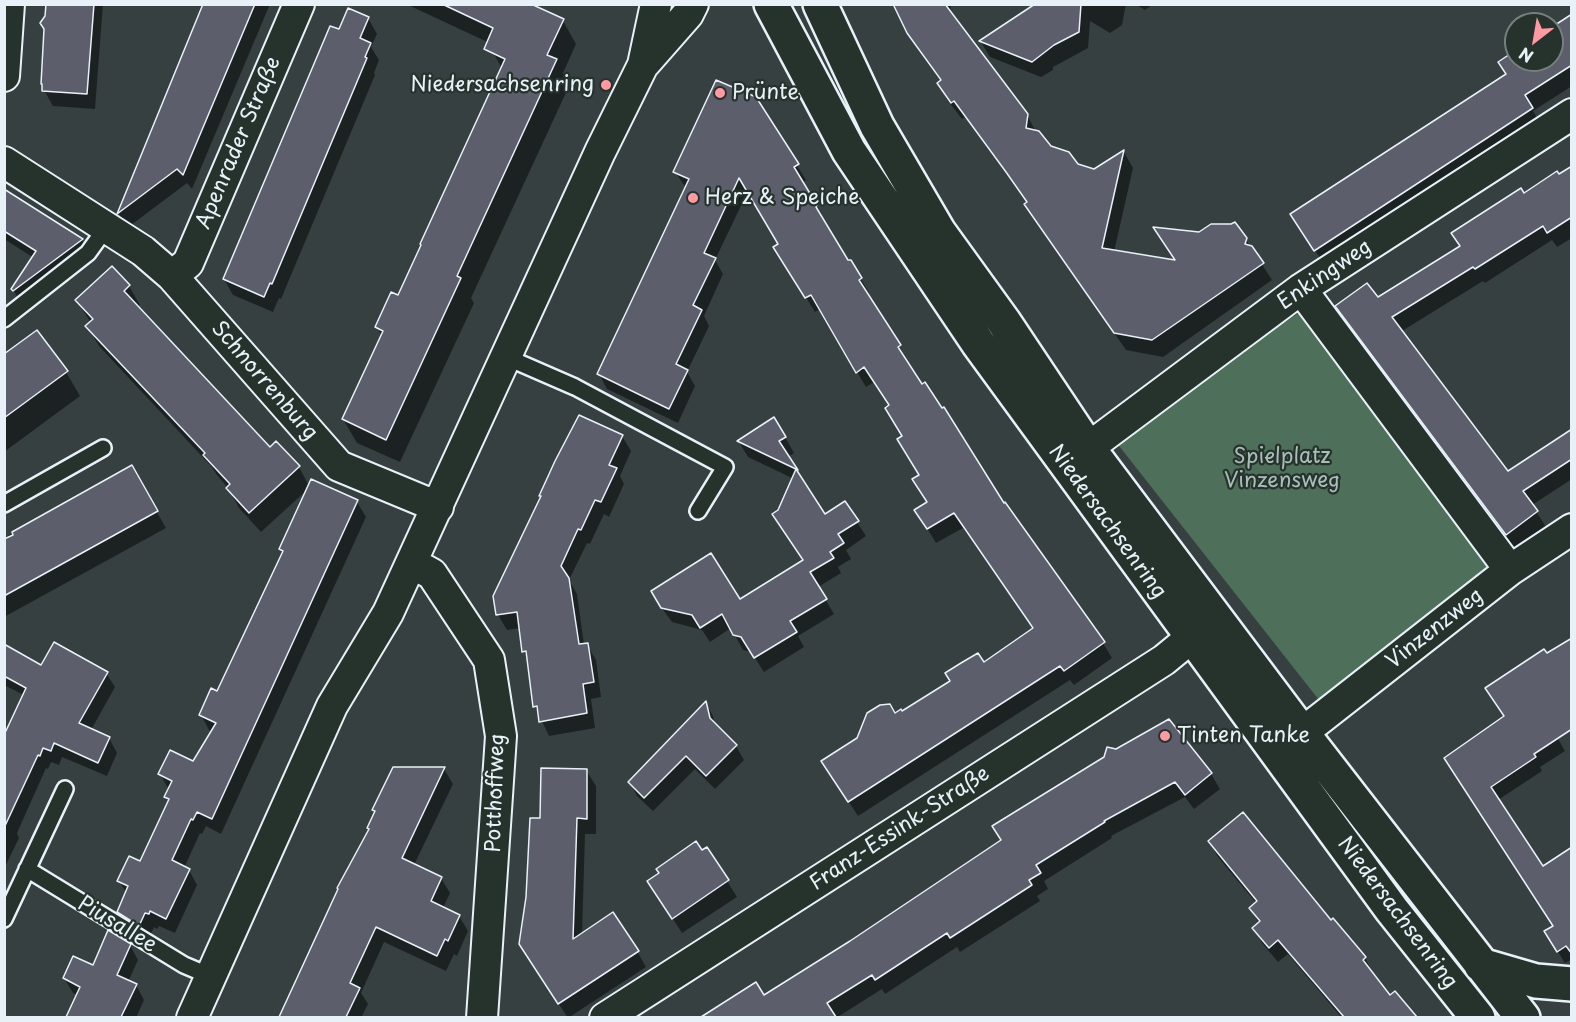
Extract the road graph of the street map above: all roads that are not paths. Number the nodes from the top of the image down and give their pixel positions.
1 (9, 4) edge
2 (299, 4) edge
3 (656, 4) edge
4 (693, 4) edge
5 (771, 4) edge
6 (820, 4) edge
7 (643, 65) junction
8 (4, 76) edge
9 (1572, 114) edge
10 (4, 162) edge
11 (106, 228) junction
12 (172, 276) junction
13 (1301, 289) junction
14 (4, 319) edge
15 (506, 357) junction
16 (103, 448) dead end
17 (1088, 448) junction
18 (4, 504) edge
19 (438, 507) junction
20 (699, 512) dead end
21 (1572, 530) edge
22 (412, 563) junction
23 (1510, 570) junction
24 (1192, 637) junction
25 (1302, 733) junction
26 (65, 789) dead end
27 (27, 869) junction
28 (4, 919) edge
29 (1481, 965) junction
30 (210, 976) junction
31 (1572, 984) edge
32 (192, 1017) edge
33 (482, 1017) edge
34 (605, 1017) edge
35 (1478, 1017) edge
36 (1523, 1017) edge

1 - 8 street
2 - 12 street, Apenrader Straße
3 - 7 street
4 - 7 street
5 - 24 main road, Niedersachsenring
6 - 17 main road, Niedersachsenring
7 - 15 street
9 - 13 street, Enkingweg
10 - 11 street, Schnorrenburg
11 - 12 street, Schnorrenburg
11 - 14 lane
12 - 19 street, Schnorrenburg
13 - 17 street, Enkingweg
13 - 23 street
15 - 19 street
15 - 20 lane
16 - 18 lane
17 - 25 main road, Niedersachsenring
19 - 22 street
21 - 23 street, Vinzenzweg
22 - 30 street
22 - 33 street, Potthoffweg
23 - 25 street, Vinzenzweg
24 - 34 street, Franz-Essink-Straße
24 - 35 main road, Niedersachsenring
25 - 29 main road, Niedersachsenring
26 - 27 lane
27 - 28 lane
27 - 30 lane, Piusallee
29 - 31 main road
29 - 36 main road, Niedersachsenring
30 - 32 street

